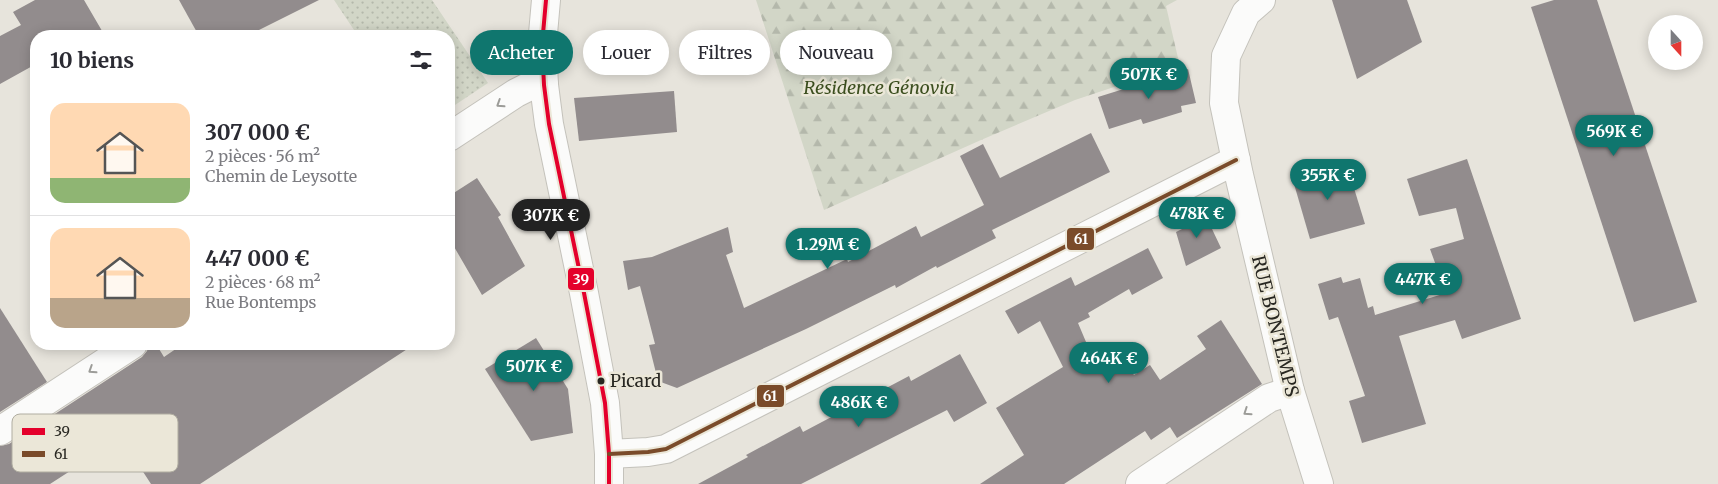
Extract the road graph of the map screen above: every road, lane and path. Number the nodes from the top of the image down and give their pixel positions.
1 (546, 0) edge
2 (1261, 0) edge
3 (544, 85) junction
4 (455, 133) edge
5 (1236, 160) junction
6 (124, 350) edge
7 (1290, 391) junction
8 (26, 414) edge
9 (12, 423) edge
10 (0, 431) edge
11 (610, 454) junction
12 (608, 484) edge
13 (1140, 484) edge
14 (1319, 484) edge

1 - 3 street
2 - 5 street, RUE BONTEMPS
3 -> 4 street
3 - 11 street
5 - 7 street, RUE BONTEMPS
5 - 11 street
6 -> 8 street
7 -> 13 street
7 - 14 street, RUE BONTEMPS
9 -> 10 street
11 - 12 street

